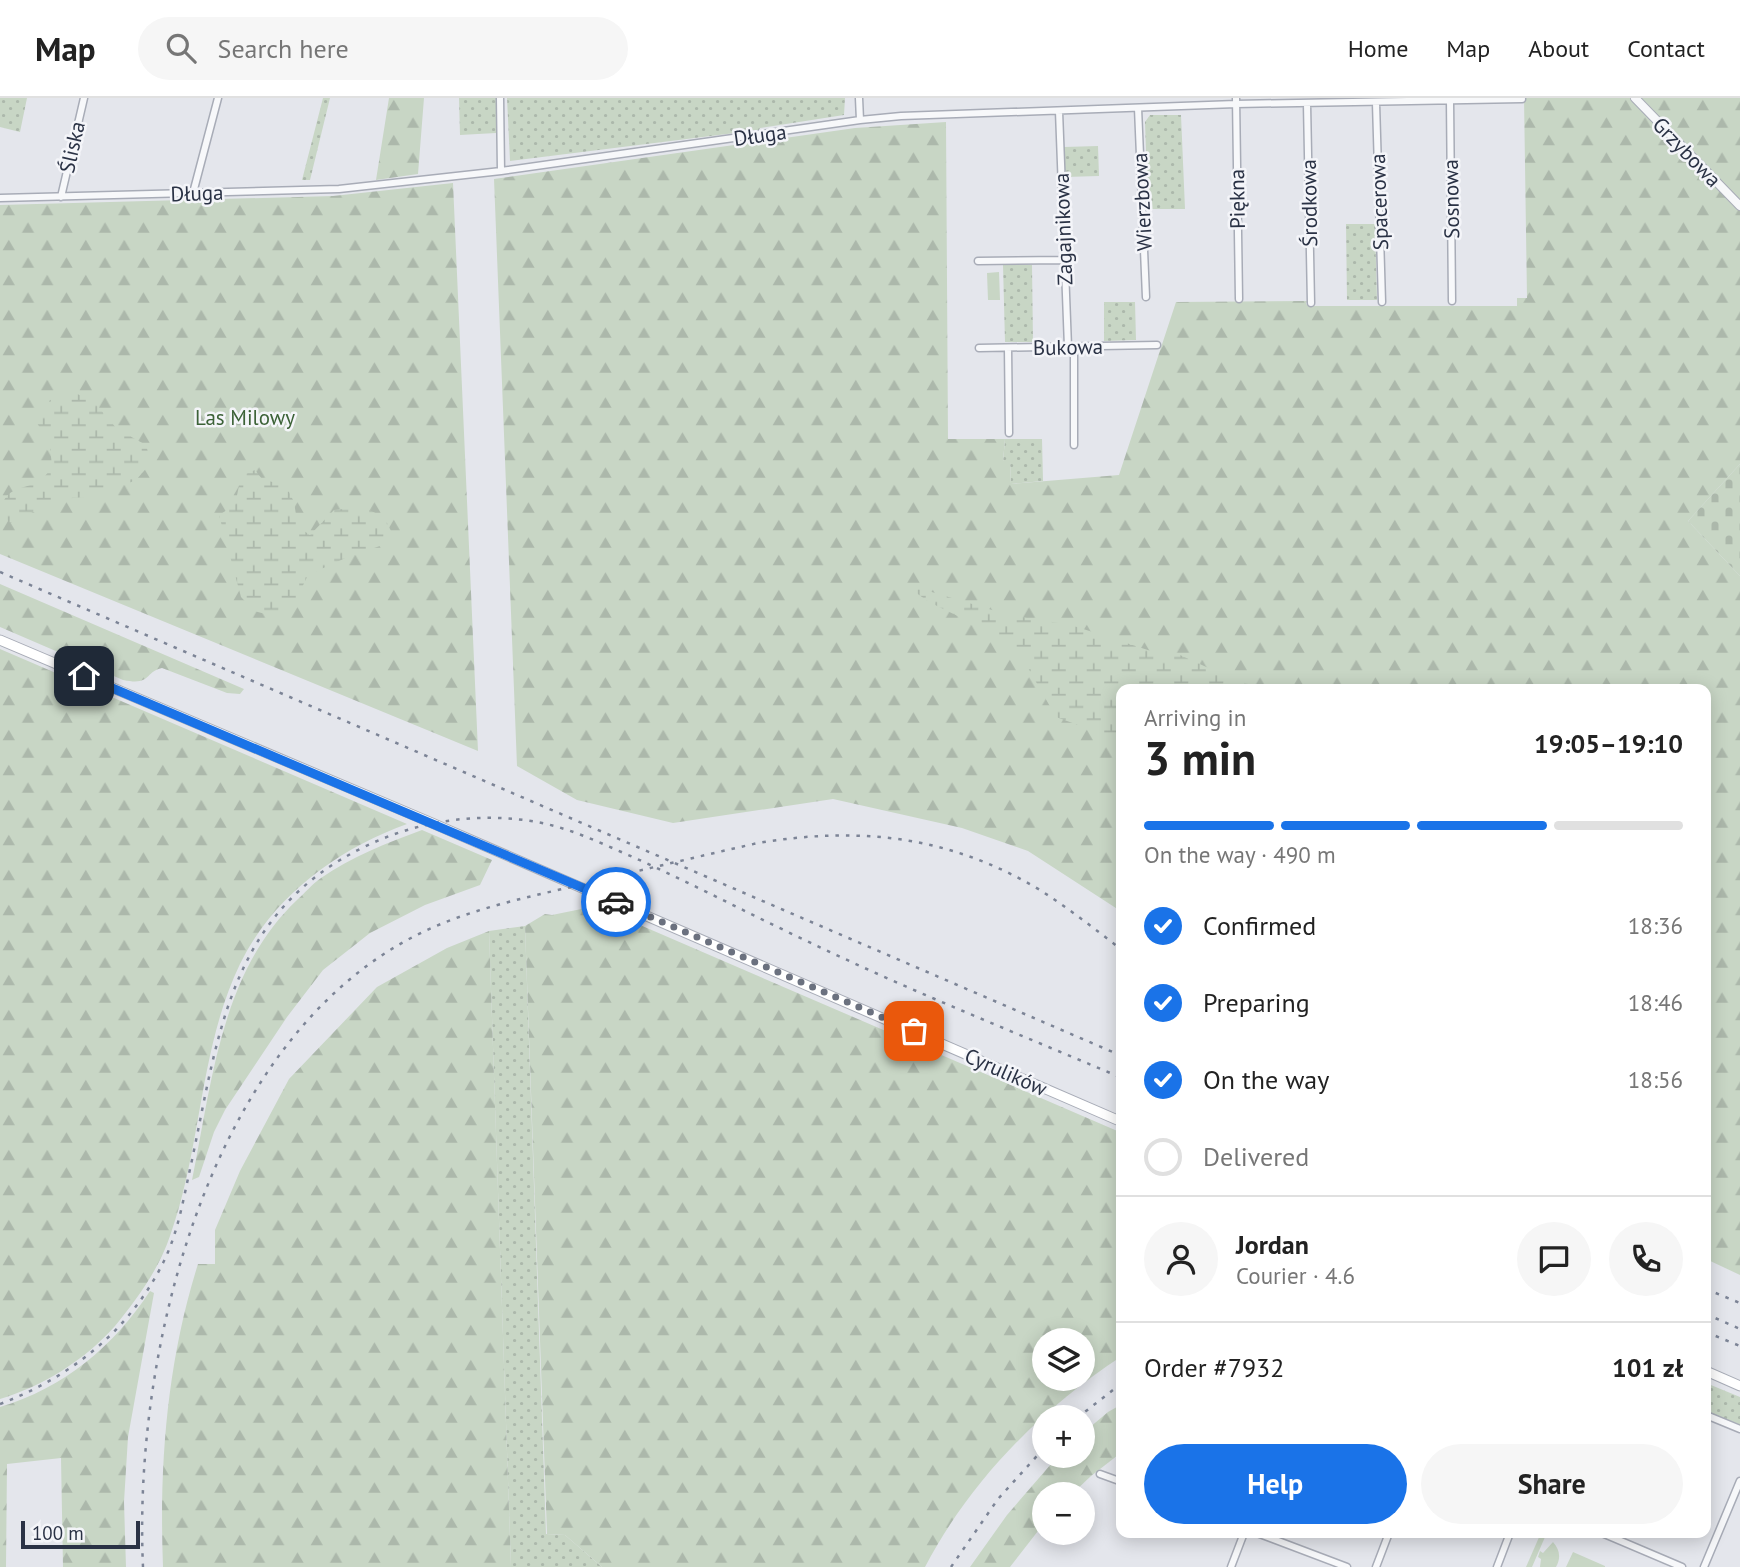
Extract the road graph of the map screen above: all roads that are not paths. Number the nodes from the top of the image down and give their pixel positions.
1 (84, 98) edge
2 (218, 98) edge
3 (500, 98) edge
4 (859, 98) edge
5 (1634, 98) edge
6 (1450, 99) edge
7 (1522, 99) edge
8 (1236, 101) edge
9 (1376, 103) junction
10 (1307, 104) junction
11 (1138, 108) junction
12 (1059, 111) junction
13 (860, 120) junction
14 (501, 171) junction
15 (193, 194) junction
16 (61, 197) junction
17 (0, 198) edge
18 (1740, 205) edge
19 (1064, 260) junction
20 (978, 261) dead end
21 (1146, 296) dead end
22 (1239, 299) dead end
23 (1452, 301) dead end
24 (1382, 302) dead end
25 (1311, 303) dead end
26 (1157, 345) dead end
27 (1071, 347) junction
28 (978, 348) dead end
29 (1008, 348) junction
30 (1009, 433) dead end
31 (1074, 445) dead end
32 (0, 640) edge
33 (1116, 1119) edge
34 (1711, 1373) edge
35 (1740, 1386) edge
36 (1711, 1417) edge
37 (1740, 1429) edge
38 (1100, 1474) dead end
39 (1116, 1480) edge
40 (1740, 1481) edge
41 (1242, 1538) edge
42 (1270, 1538) edge
43 (1387, 1538) edge
44 (1508, 1538) edge
45 (1619, 1538) edge
46 (1231, 1567) edge
47 (1347, 1567) edge
48 (1376, 1567) edge
49 (1497, 1567) edge
50 (1682, 1567) edge
51 (1704, 1567) edge

1 - 16 street, Śliska
2 - 15 street
3 - 14 street
4 - 13 street
5 - 18 street, Grzybowa
6 - 7 street, Długa
6 - 9 street, Długa
6 - 23 street, Sosnowa
8 - 10 street, Długa
8 - 11 street, Długa
8 - 22 street, Piękna
9 - 10 street, Długa
9 - 24 street, Spacerowa
10 - 25 street, Środkowa
11 - 12 street, Długa
11 - 21 street, Wierzbowa
12 - 13 street, Długa
12 - 19 street, Zagajnikowa
13 - 14 street, Długa
14 - 15 street, Długa
15 - 16 street, Długa
16 - 17 street, Długa
19 - 20 street
19 - 27 street, Zagajnikowa
26 - 27 street, Bukowa
27 - 29 street, Bukowa
27 - 31 street, Zagajnikowa
28 - 29 street, Bukowa
29 - 30 street
32 - 33 main road, Cyrulików
34 - 35 main road
36 - 37 street
38 - 39 street
40 - 51 street
41 - 46 street
42 - 47 street
43 - 48 street
44 - 49 street
45 - 50 street

